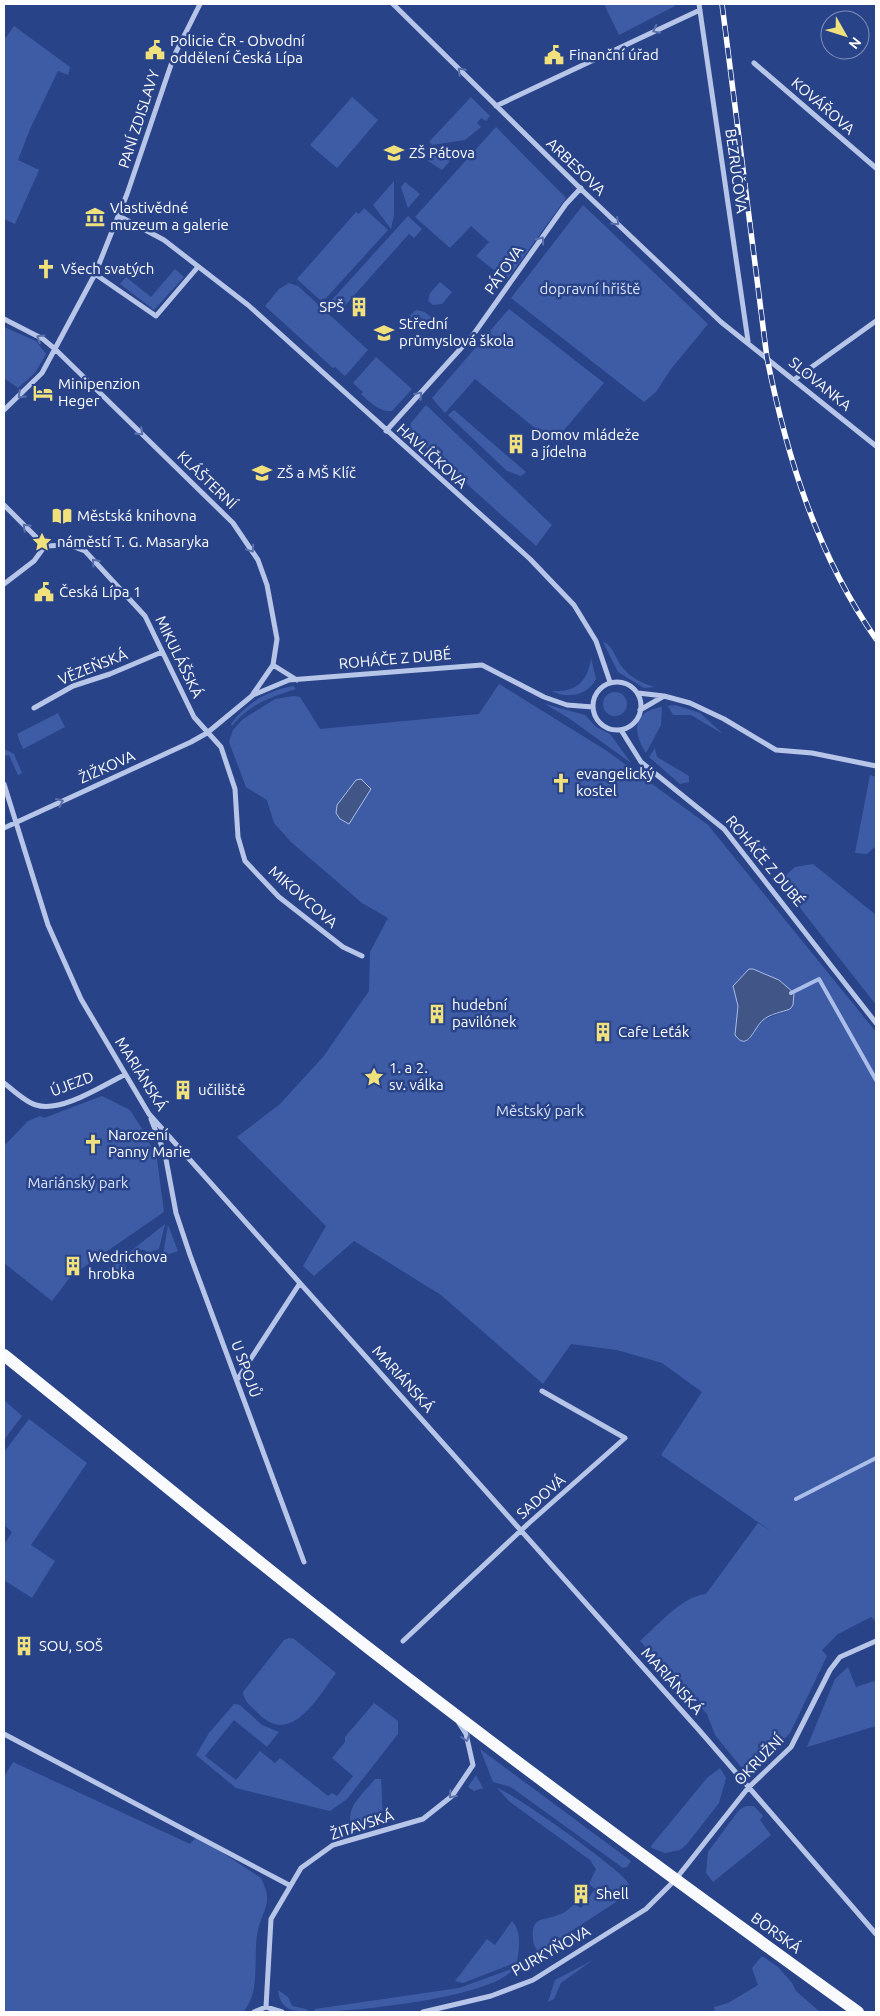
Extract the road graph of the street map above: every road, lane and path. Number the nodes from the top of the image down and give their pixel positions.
1 (200, 4) edge
2 (394, 4) edge
3 (699, 7) edge
4 (754, 63) dead end
5 (496, 106) junction
6 (876, 168) edge
7 (581, 188) junction
8 (119, 216) junction
9 (198, 268) junction
10 (94, 274) junction
11 (4, 319) edge
12 (876, 321) edge
13 (748, 342) junction
14 (54, 349) junction
15 (795, 379) junction
16 (4, 410) edge
17 (386, 431) junction
18 (876, 446) edge
19 (4, 505) edge
20 (45, 546) junction
21 (4, 584) edge
22 (162, 652) junction
23 (272, 665) junction
24 (297, 680) junction
25 (610, 682) junction
26 (638, 693) junction
27 (253, 695) junction
28 (664, 696) junction
29 (593, 707) junction
30 (34, 708) dead end
31 (640, 710) junction
32 (621, 730) junction
33 (207, 733) junction
34 (876, 766) edge
35 (4, 784) edge
36 (16, 821) junction
37 (4, 828) edge
38 (362, 956) dead end
39 (876, 1023) edge
40 (124, 1075) junction
41 (4, 1083) edge
42 (149, 1114) junction
43 (300, 1283) junction
44 (4, 1355) edge
45 (236, 1380) junction
46 (542, 1391) dead end
47 (522, 1530) junction
48 (304, 1562) dead end
49 (403, 1641) dead end
50 (876, 1641) edge
51 (454, 1714) junction
52 (4, 1734) edge
53 (748, 1788) junction
54 (675, 1880) junction
55 (289, 1885) junction
56 (876, 1934) edge
57 (266, 2007) junction
58 (254, 2012) edge
59 (282, 2012) edge
60 (423, 2012) edge
61 (858, 2012) edge

1 - 8 street, PANÍ ZDISLAVY
5 -> 2 street, ARBESOVA
3 -> 5 street
3 - 13 street, BEZRUČOVA
4 - 6 street, KOVÁŘOVA
5 - 7 street, ARBESOVA
7 -> 13 street, ARBESOVA
17 -> 7 street, PÁTOVA
8 - 9 street, HAVLÍČKOVA
8 - 10 street, PANÍ ZDISLAVY
9 - 10 street
9 - 17 street, HAVLÍČKOVA
10 - 14 street, PANÍ ZDISLAVY
14 -> 11 street, KLÁŠTERNÍ
12 - 15 street
13 - 15 street, SLOVANKA
14 -> 16 street, PANÍ ZDISLAVY
14 -> 23 street, KLÁŠTERNÍ
15 - 18 street, SLOVANKA
17 - 25 street, HAVLÍČKOVA
20 -> 19 street
20 - 21 street
22 -> 20 street, MIKULÁŠSKÁ
22 - 30 street, VĚZEŇSKÁ
22 - 33 street, MIKULÁŠSKÁ
23 - 24 street
23 - 27 street, KLÁŠTERNÍ
24 - 27 street, ROHÁČE Z DUBÉ
24 - 29 street, ROHÁČE Z DUBÉ
25 - 26 street
25 - 29 street
26 - 28 street
26 - 31 street
27 - 33 street, ROHÁČE Z DUBÉ
28 - 31 street
28 - 34 street
29 - 32 street
31 - 32 street
32 - 39 street, ROHÁČE Z DUBÉ
36 -> 33 street, ŽIŽKOVA
33 - 38 street, MIKOVCOVA
35 - 36 street, MARIÁNSKÁ
36 - 37 street, ŽIŽKOVA
36 - 40 street, MARIÁNSKÁ
40 - 41 street, ÚJEZD
40 - 42 street, MARIÁNSKÁ
42 - 43 street, MARIÁNSKÁ
42 - 45 street, U SPOJŮ
43 - 45 street
43 - 47 street, MARIÁNSKÁ
44 - 51 main road, BORSKÁ
45 - 48 street, U SPOJŮ
46 - 47 street, SADOVÁ
47 - 49 street, SADOVÁ
47 - 53 street, MARIÁNSKÁ
50 - 53 street, OKRUŽNÍ
51 - 54 main road, BORSKÁ
51 -> 55 street, ŽITAVSKÁ
52 - 55 street
53 - 54 street, OKRUŽNÍ
53 - 56 street, MARIÁNSKÁ
54 - 60 street, PURKYŇOVA
54 - 61 main road, BORSKÁ
55 - 57 street, ŽITAVSKÁ
57 - 58 street
57 - 59 street

